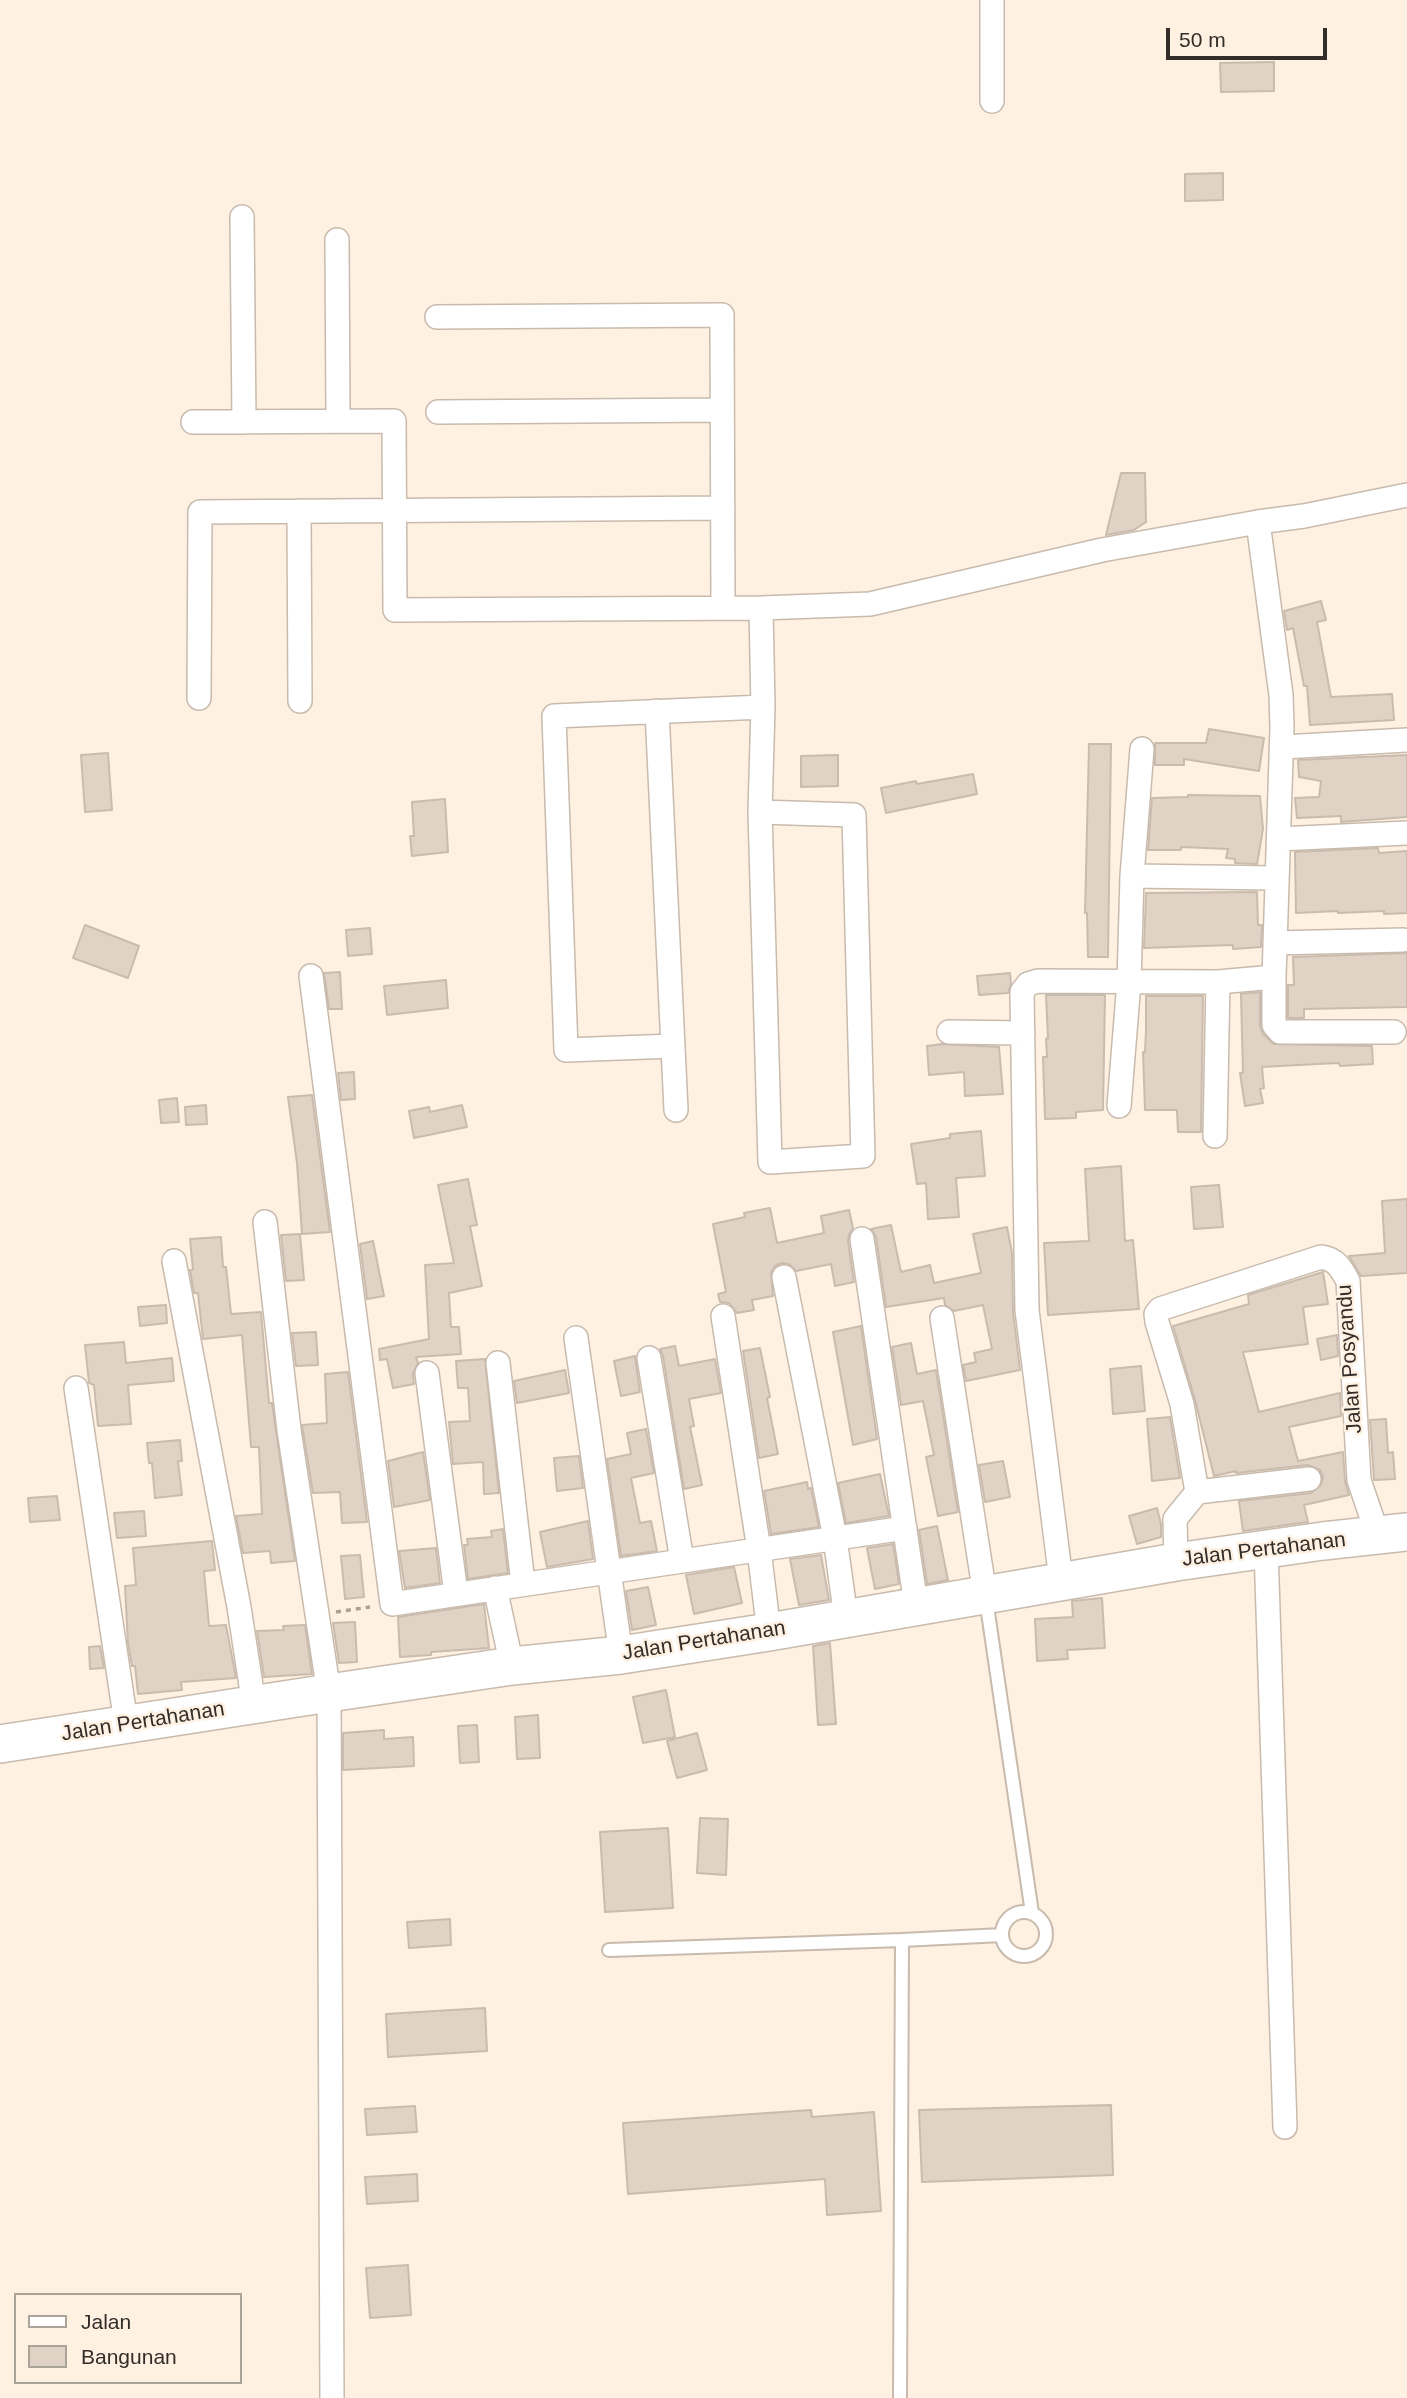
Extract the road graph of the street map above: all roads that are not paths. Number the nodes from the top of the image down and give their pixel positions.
1 (992, 0) edge
2 (992, 101) dead end
3 (242, 217) dead end
4 (337, 240) dead end
5 (437, 317) dead end
6 (722, 410) junction
7 (438, 412) dead end
8 (338, 421) junction
9 (193, 422) dead end
10 (244, 422) junction
11 (1407, 495) edge
12 (723, 508) junction
13 (299, 511) junction
14 (395, 511) junction
15 (1258, 522) junction
16 (723, 608) junction
17 (761, 608) junction
18 (199, 698) dead end
19 (300, 702) dead end
20 (762, 707) junction
21 (657, 711) junction
22 (1407, 740) edge
23 (1283, 747) junction
24 (1142, 749) dead end
25 (760, 812) junction
26 (1407, 833) edge
27 (1279, 839) junction
28 (1132, 876) junction
29 (1278, 878) junction
30 (1403, 940) dead end
31 (1275, 943) junction
32 (311, 976) dead end
33 (1273, 977) junction
34 (1129, 982) junction
35 (1218, 982) junction
36 (949, 1032) dead end
37 (1023, 1032) junction
38 (1394, 1032) dead end
39 (673, 1046) junction
40 (1119, 1106) dead end
41 (676, 1110) dead end
42 (1215, 1136) dead end
43 (265, 1222) dead end
44 (862, 1239) dead end
45 (174, 1261) dead end
46 (784, 1277) dead end
47 (723, 1316) dead end
48 (942, 1318) dead end
49 (576, 1338) dead end
50 (649, 1358) dead end
51 (498, 1363) dead end
52 (426, 1373) dead end
53 (76, 1388) dead end
54 (1309, 1479) dead end
55 (1197, 1492) junction
56 (905, 1528) junction
57 (1393, 1534) edge
58 (835, 1538) junction
59 (1266, 1549) junction
60 (759, 1550) junction
61 (682, 1561) junction
62 (1176, 1562) junction
63 (610, 1572) junction
64 (1061, 1580) junction
65 (523, 1584) junction
66 (495, 1588) junction
67 (456, 1594) junction
68 (985, 1595) junction
69 (916, 1605) junction
70 (846, 1618) junction
71 (769, 1632) junction
72 (621, 1655) junction
73 (512, 1667) junction
74 (330, 1693) junction
75 (254, 1705) junction
76 (126, 1723) junction
77 (0, 1744) edge
78 (1032, 1913) junction
79 (1002, 1935) junction
80 (902, 1940) junction
81 (609, 1951) dead end
82 (1285, 2127) dead end
83 (332, 2398) edge
84 (900, 2398) edge

1 - 2 street
3 - 10 street
4 - 8 street
5 - 6 street
6 - 7 street
6 - 12 street
8 - 10 street
8 - 14 street
9 - 10 street
11 - 15 street
12 - 14 street
12 - 16 street
13 - 14 street
13 - 18 street
13 - 19 street
14 - 16 street
15 - 17 street
15 - 23 street
16 - 17 street
17 - 20 street
20 - 21 street
20 - 25 street
21 - 39 street
21 - 39 street
22 - 23 street
23 - 27 street
24 - 28 street
25 - 25 street
26 - 27 street
27 - 29 street
28 - 29 street
28 - 34 street
29 - 31 street
30 - 31 street
31 - 33 street
32 - 67 street
33 - 35 street
33 - 38 street
34 - 35 street
34 - 37 street
34 - 40 street
35 - 42 street
36 - 37 street
37 - 64 street
39 - 41 street
43 - 74 street
44 - 56 street
45 - 75 street
46 - 58 street
47 - 60 street
48 - 68 street
49 - 63 street
50 - 61 street
51 - 65 street
52 - 67 street
53 - 76 street
54 - 55 street
55 - 57 street, Jalan Posyandu
55 - 62 street
56 - 58 street
56 - 69 street
57 - 59 main road, Jalan Pertahanan
58 - 60 street
58 - 70 street
59 - 62 main road, Jalan Pertahanan
59 - 82 street
60 - 61 street
60 - 71 street
61 - 63 street
62 - 64 main road, Jalan Pertahanan
63 - 65 street
63 - 72 street
64 - 68 main road, Jalan Pertahanan
65 - 66 street
66 - 67 street
66 - 73 street
68 - 69 main road, Jalan Pertahanan
68 - 78 lane
69 - 70 main road, Jalan Pertahanan
70 - 71 main road, Jalan Pertahanan
71 - 72 main road, Jalan Pertahanan
72 - 73 main road, Jalan Pertahanan
73 - 74 main road, Jalan Pertahanan
74 - 75 main road, Jalan Pertahanan
74 - 83 street
75 - 76 main road, Jalan Pertahanan
76 - 77 main road, Jalan Pertahanan
78 - 79 lane
78 - 79 lane
79 - 80 lane
80 - 81 lane
80 - 84 lane

